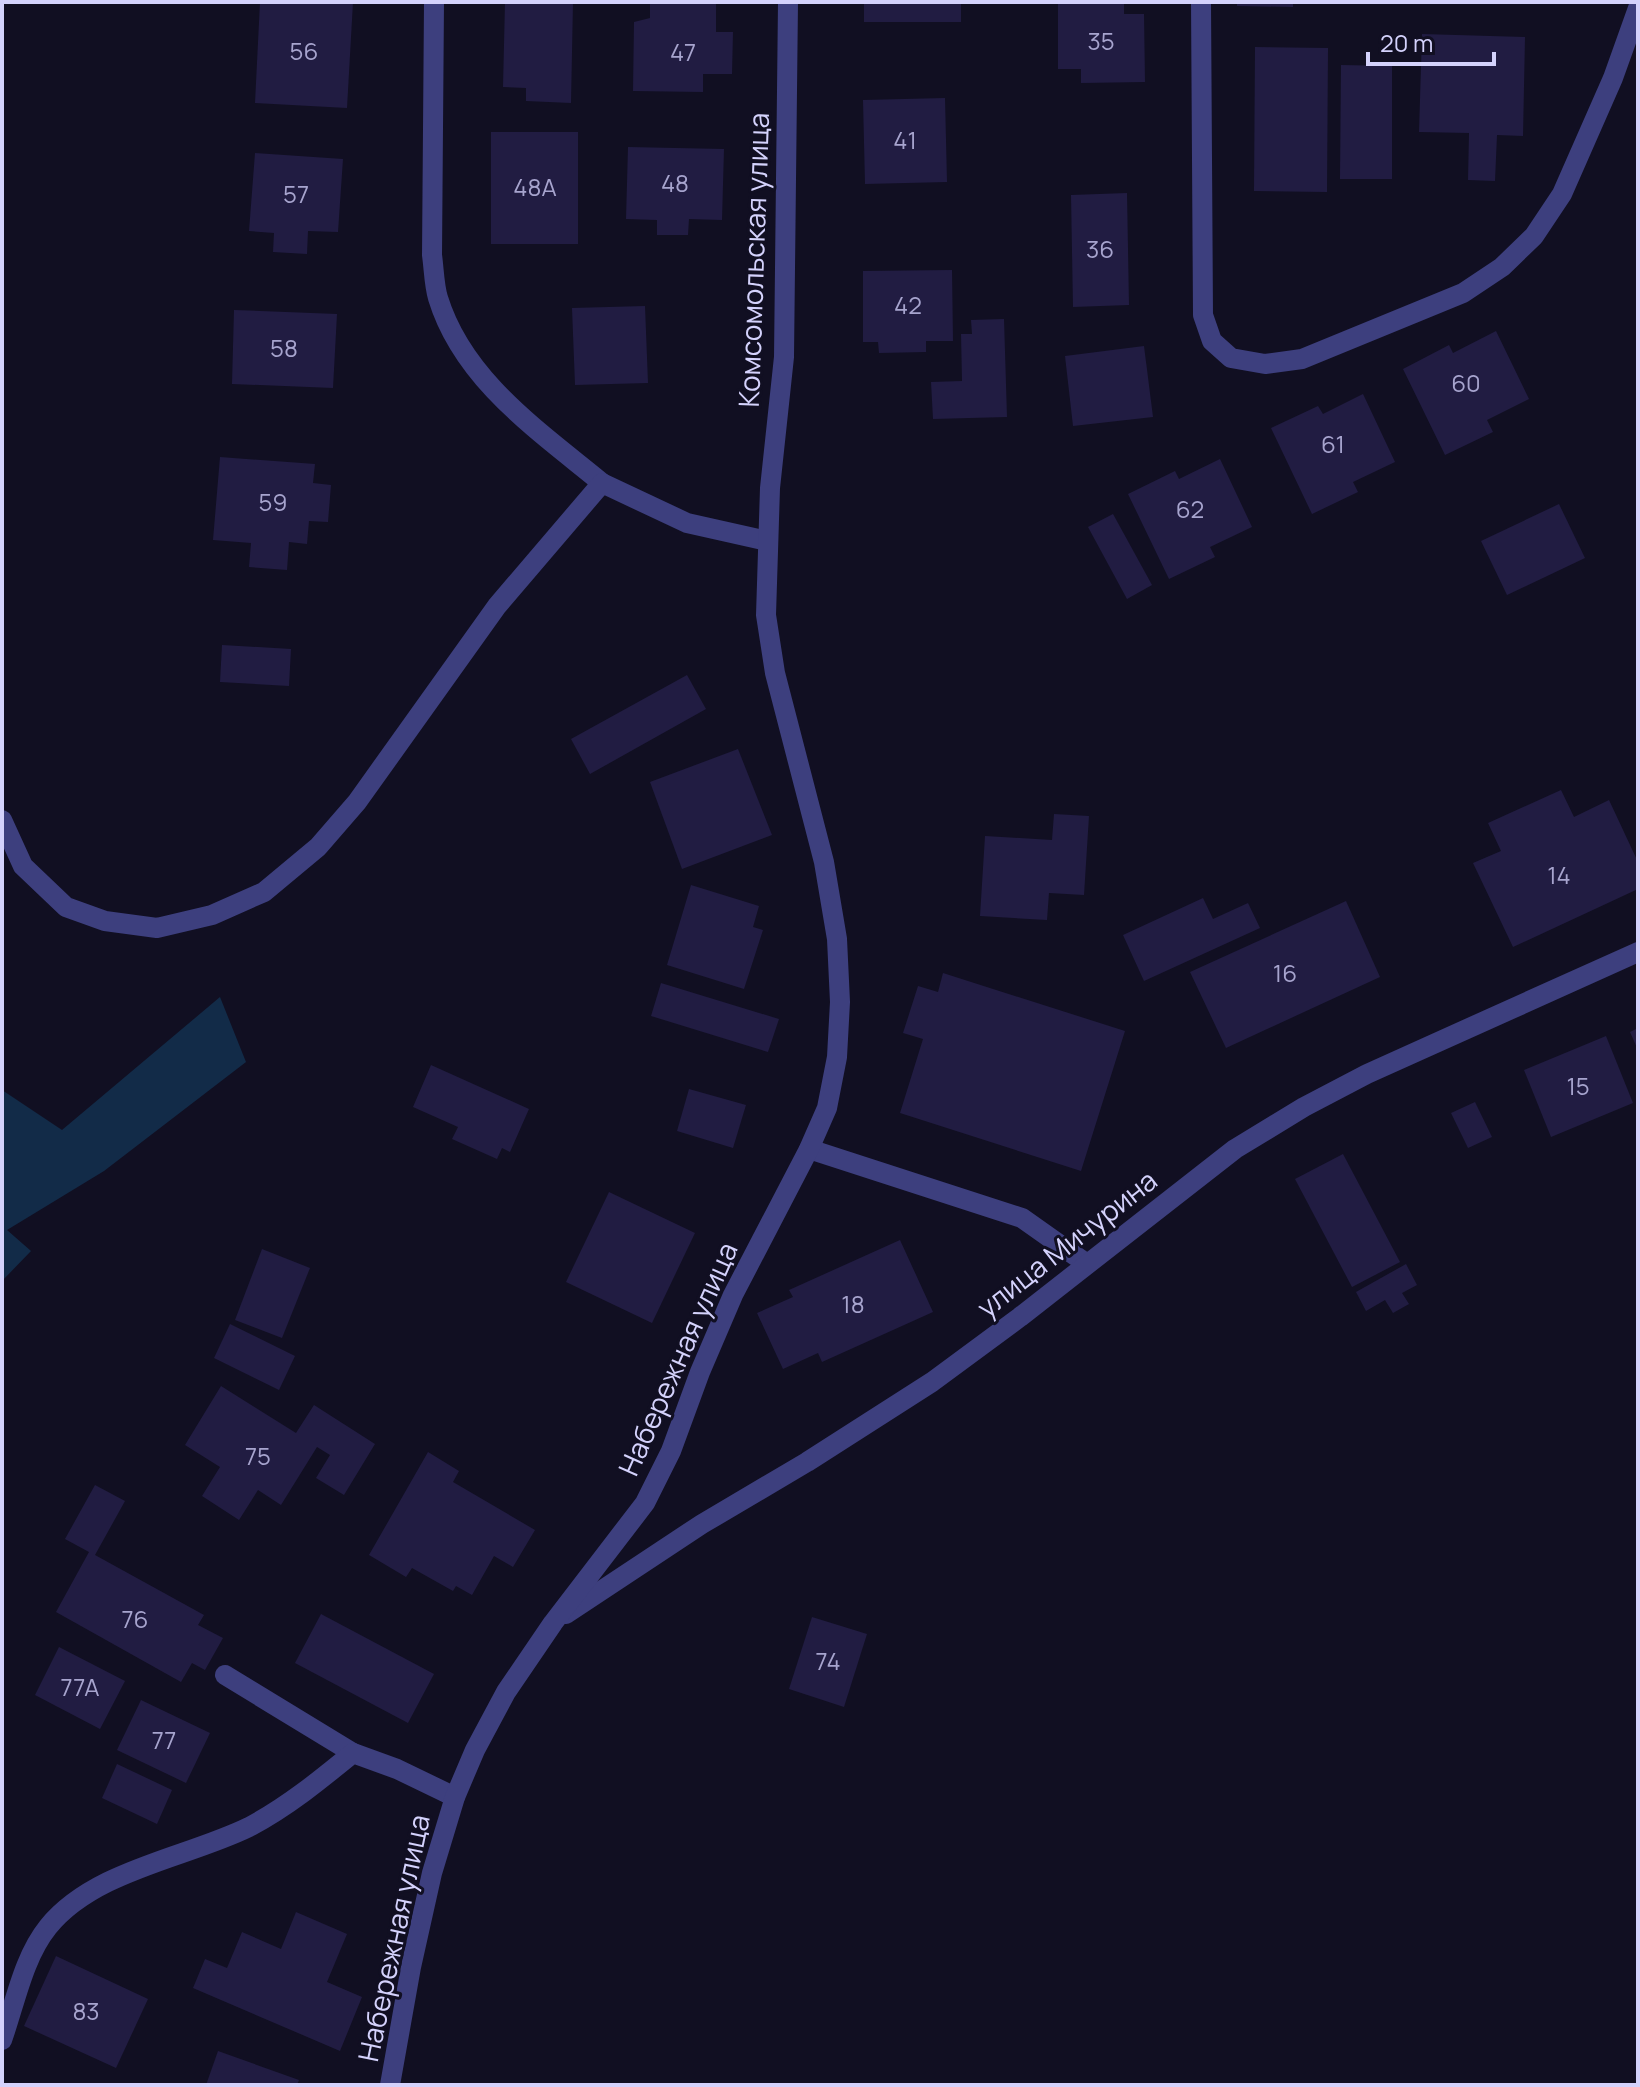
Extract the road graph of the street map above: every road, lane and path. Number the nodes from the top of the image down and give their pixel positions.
1 (434, 2) edge
2 (788, 2) edge
3 (1201, 2) edge
4 (1638, 8) edge
5 (602, 483) junction
6 (767, 541) junction
7 (766, 615) joint
8 (2, 820) edge
9 (1638, 952) edge
10 (809, 1149) junction
11 (1087, 1264) junction
12 (553, 1623) junction
13 (225, 1675) dead end
14 (353, 1753) junction
15 (455, 1797) junction
16 (2, 2040) edge
17 (390, 2085) edge

1 - 5 street
2 - 6 street, Комсомольская улица
3 - 4 street
5 - 6 street
5 - 8 street
6 - 7 street, Комсомольская улица
7 - 10 street, Набережная улица
9 - 11 street, улица Мичурина
10 - 11 street
10 - 12 street, Набережная улица
11 - 12 street, улица Мичурина
12 - 15 street, Набережная улица
13 - 14 street
14 - 15 street
14 - 16 street
15 - 17 street, Набережная улица

